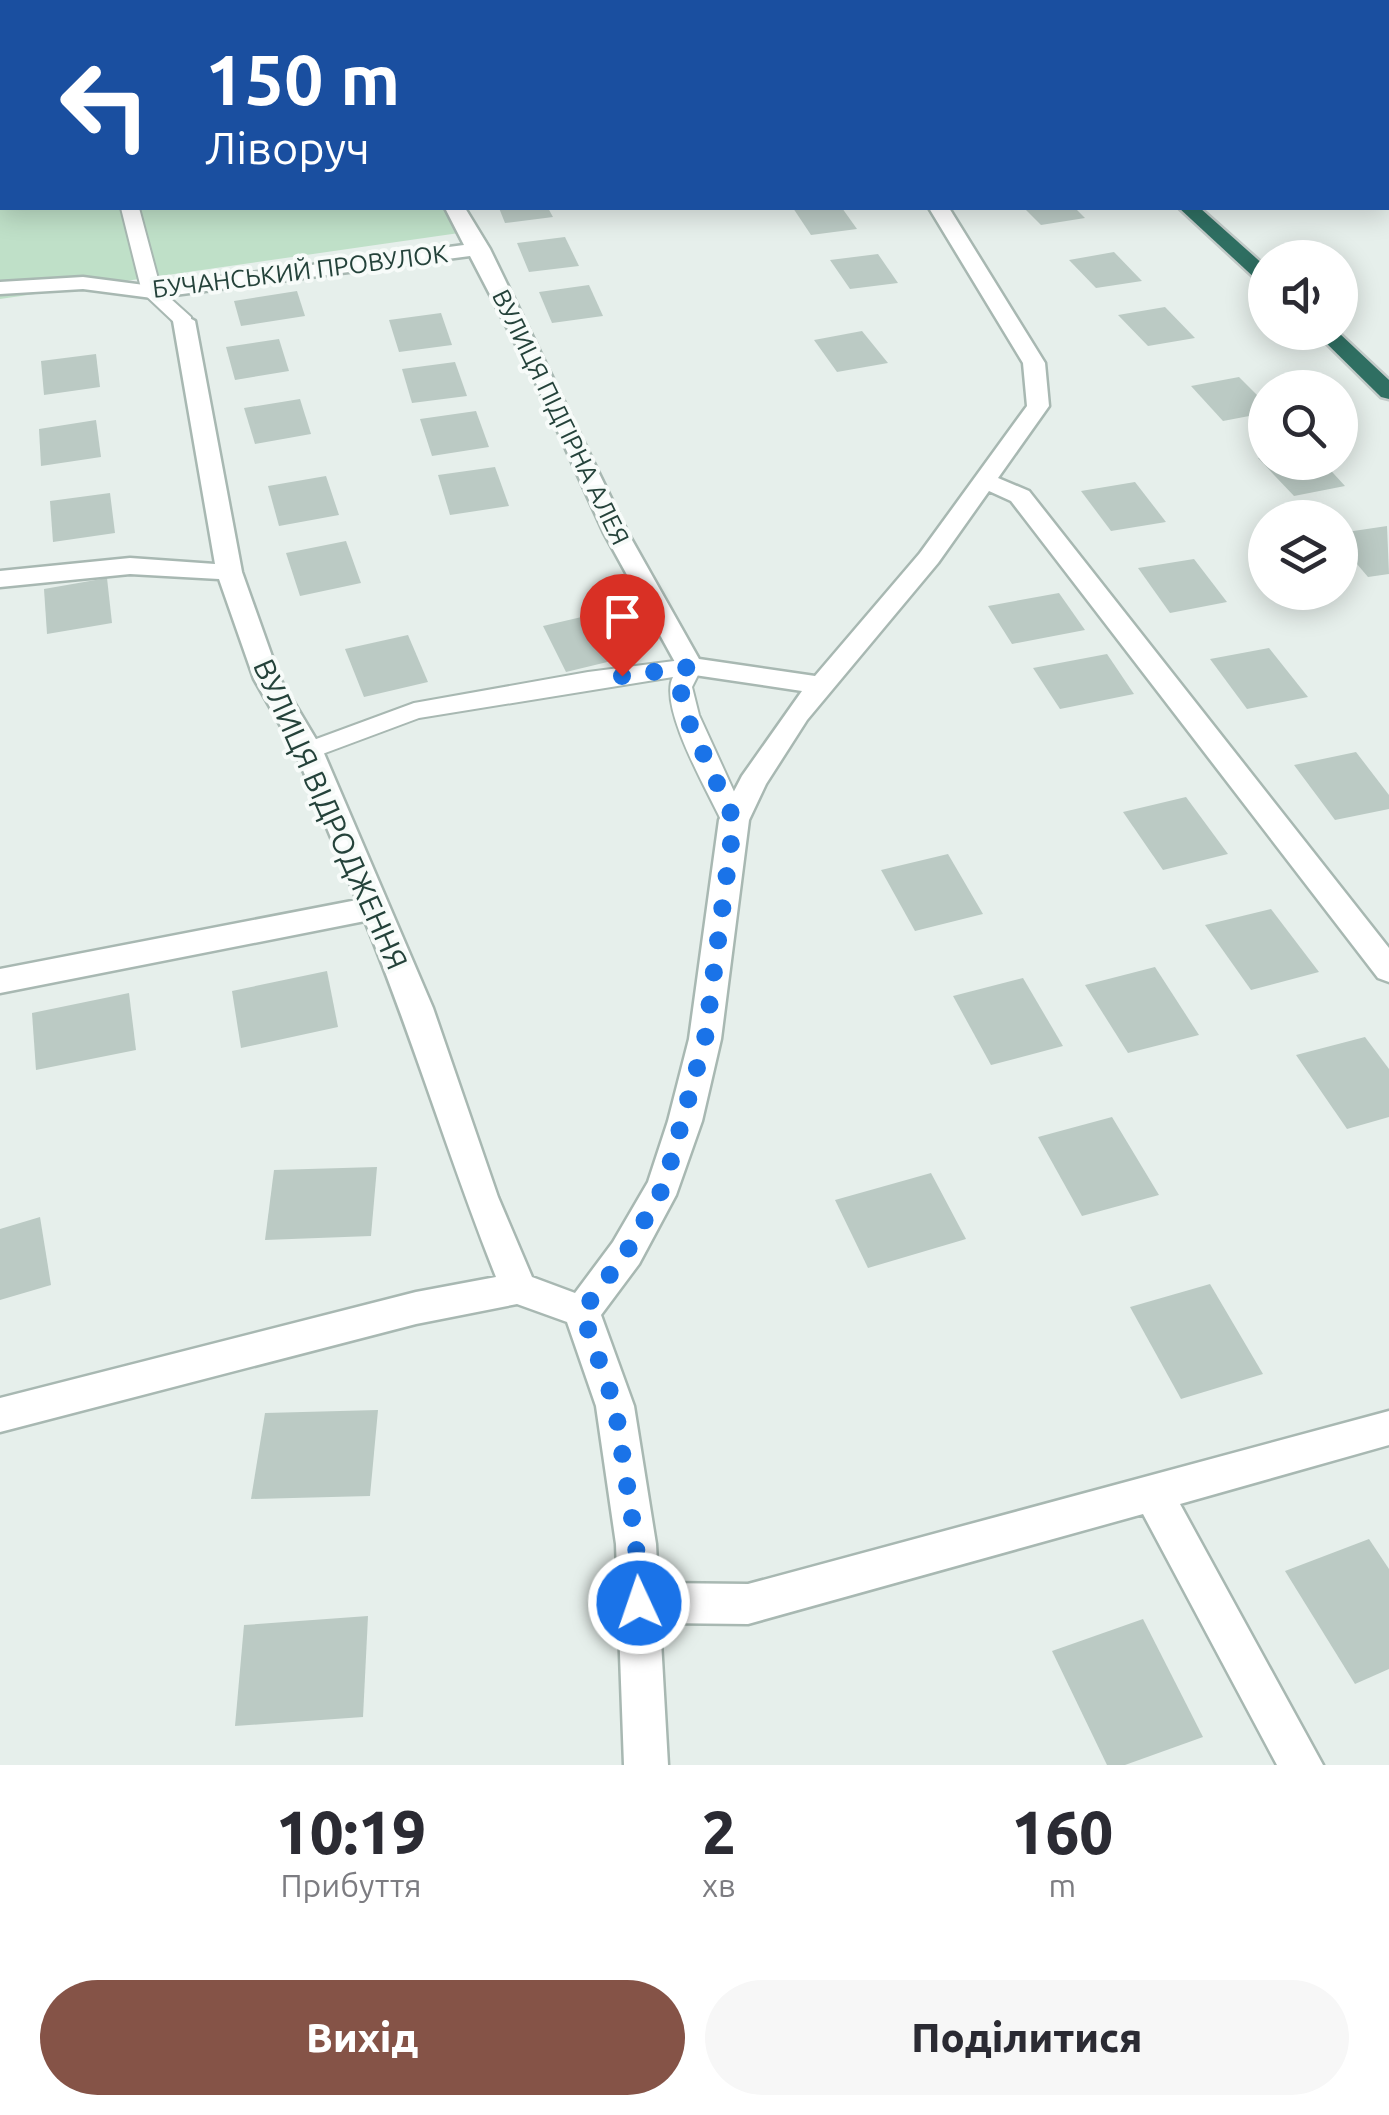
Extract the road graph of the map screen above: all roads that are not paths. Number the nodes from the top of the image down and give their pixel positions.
1 (131, 210) edge
2 (457, 210) edge
3 (940, 210) edge
4 (1191, 210) edge
5 (480, 249) junction
6 (1248, 262) edge
7 (0, 288) edge
8 (152, 292) junction
9 (184, 320) joint
10 (1344, 350) edge
11 (1389, 392) edge
12 (983, 480) junction
13 (229, 572) junction
14 (0, 579) edge
15 (690, 667) junction
16 (822, 686) junction
17 (309, 751) junction
18 (734, 820) junction
19 (374, 908) junction
20 (1389, 970) edge
21 (0, 981) edge
22 (518, 1288) junction
23 (582, 1312) junction
24 (0, 1415) edge
25 (1389, 1428) edge
26 (1153, 1494) junction
27 (639, 1603) junction
28 (646, 1765) edge
29 (1301, 1765) edge

1 - 8 lane
2 - 5 street, ВУЛИЦЯ ПІДГІРНА АЛЕЯ
3 - 12 street
4 - 6 highway
5 - 8 street, БУЧАНСЬКИЙ ПРОВУЛОК
5 - 15 street, ВУЛИЦЯ ПІДГІРНА АЛЕЯ
7 - 8 street, БУЧАНСЬКИЙ ПРОВУЛОК
8 - 9 lane
9 - 13 street, ВУЛИЦЯ ВІДРОДЖЕННЯ
10 - 11 highway
12 - 16 street
12 - 20 street
13 - 14 street
13 - 17 street, ВУЛИЦЯ ВІДРОДЖЕННЯ
15 - 16 street
15 - 17 lane
15 - 18 lane
16 - 18 street
17 - 19 street, ВУЛИЦЯ ВІДРОДЖЕННЯ
18 - 23 street
19 - 21 street
19 - 22 street, ВУЛИЦЯ ВІДРОДЖЕННЯ
22 - 23 street
22 - 24 street
23 - 27 street
25 - 26 street
26 - 27 street
26 - 29 street
27 - 28 street

